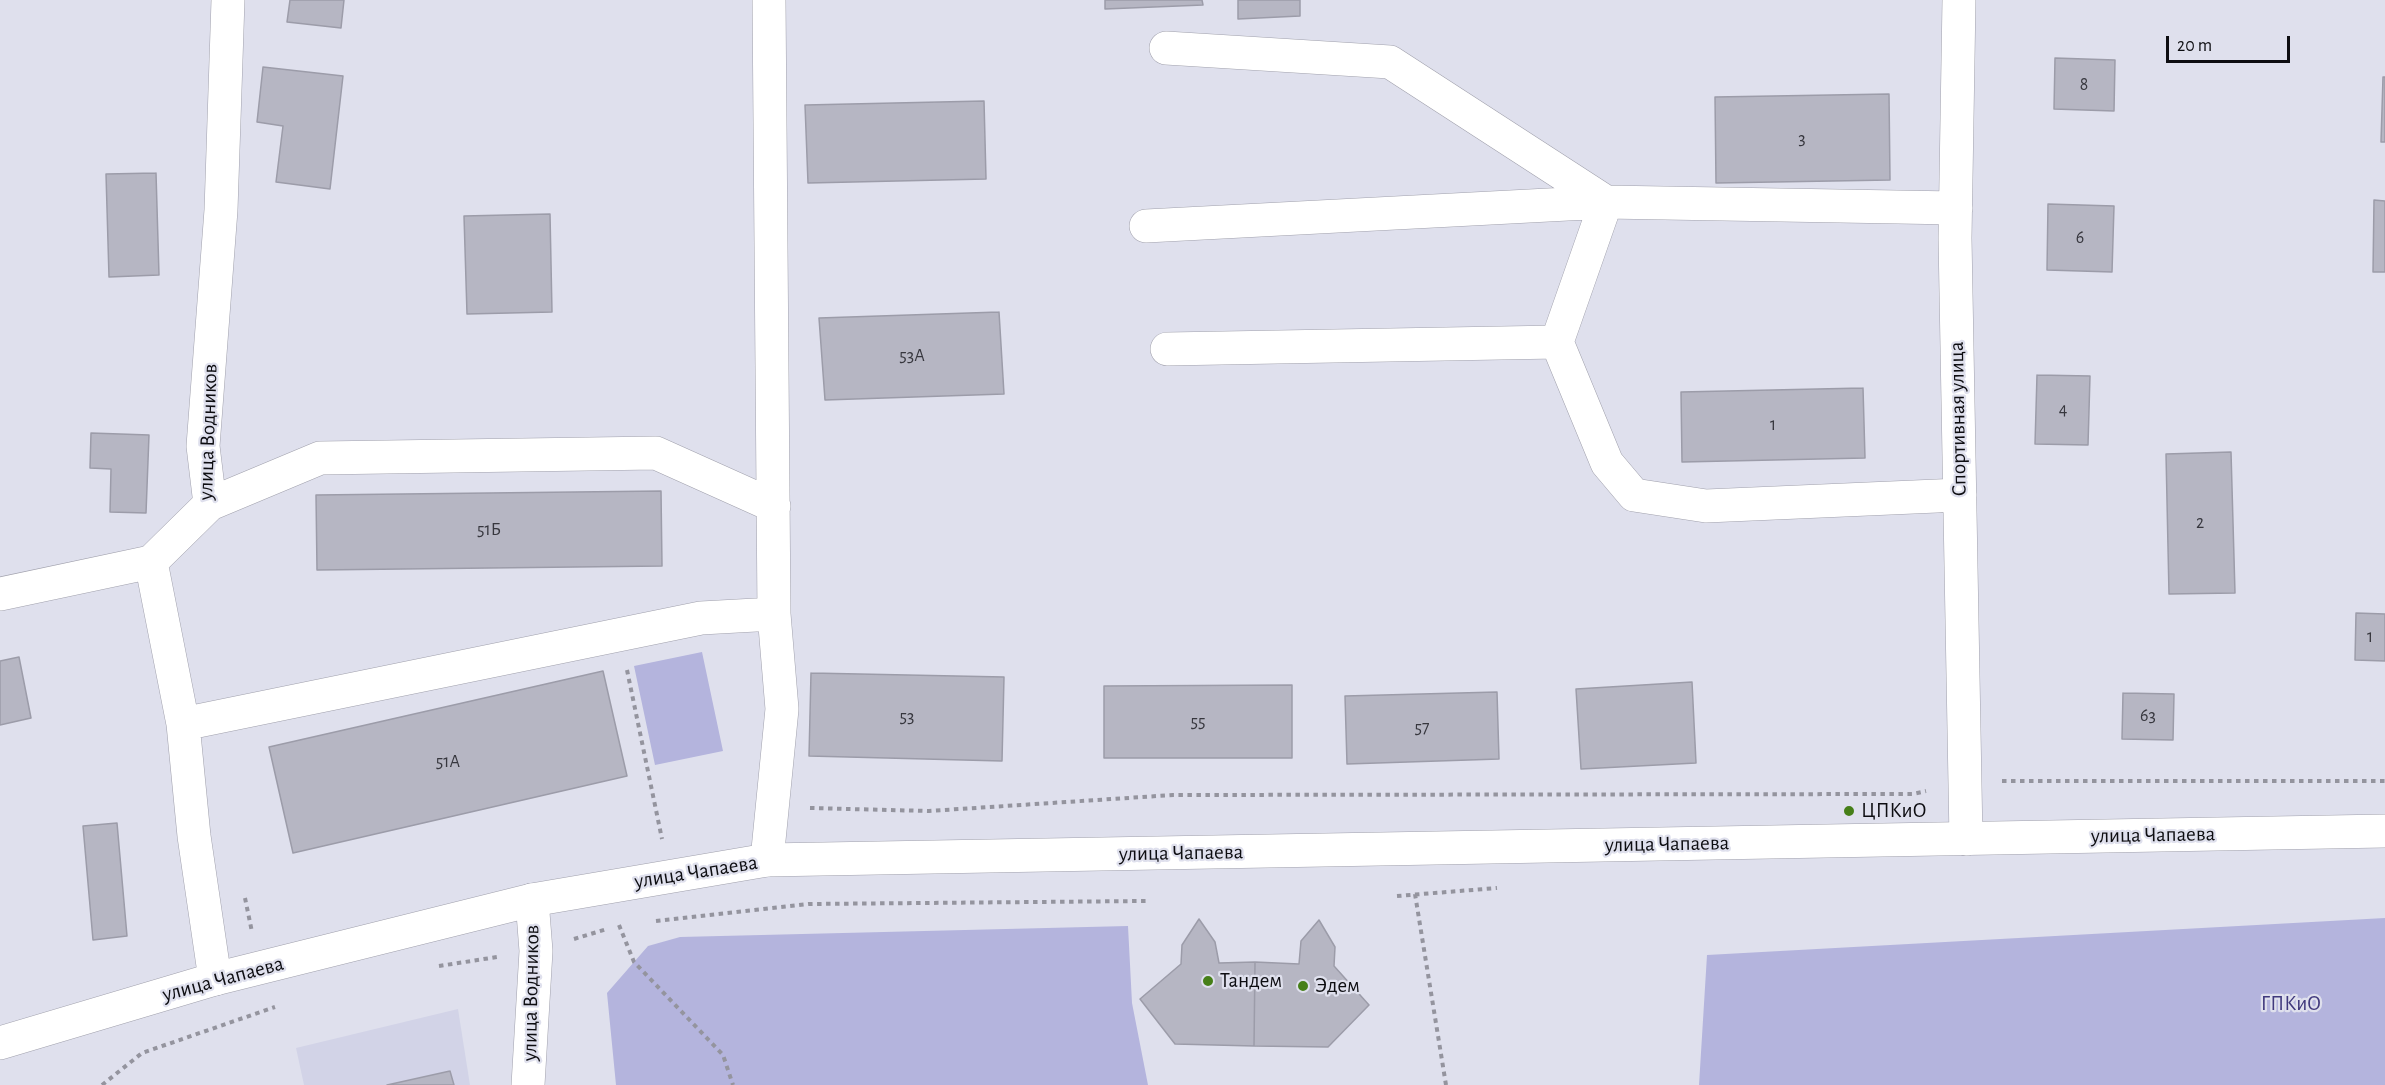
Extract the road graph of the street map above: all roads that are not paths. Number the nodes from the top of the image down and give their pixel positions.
1 (228, 0) edge
2 (769, 0) edge
3 (1959, 0) edge
4 (1166, 48) dead end
5 (1606, 202) junction
6 (1956, 208) junction
7 (1146, 226) dead end
8 (1557, 342) junction
9 (1167, 349) dead end
10 (1960, 495) junction
11 (210, 504) junction
12 (774, 506) junction
13 (151, 562) junction
14 (0, 594) edge
15 (774, 614) junction
16 (183, 724) junction
17 (2385, 831) edge
18 (1966, 839) junction
19 (767, 860) junction
20 (532, 900) junction
21 (215, 980) junction
22 (0, 1043) edge
23 (528, 1085) edge

1 - 11 main road, улица Водников
2 - 12 main road
3 - 6 main road, Спортивная улица
4 - 5 main road
5 - 6 main road
5 - 7 main road
5 - 8 main road
6 - 10 main road, Спортивная улица
8 - 9 main road
8 - 10 main road
10 - 18 main road, Спортивная улица
11 - 12 main road
11 - 13 main road, улица Водников
12 - 15 main road
13 - 14 main road
13 - 16 main road
15 - 16 main road
15 - 19 main road
16 - 21 main road
17 - 18 main road, улица Чапаева
18 - 19 main road, улица Чапаева
19 - 20 main road, улица Чапаева
20 - 21 main road, улица Чапаева
20 - 23 main road, улица Водников
21 - 22 main road, улица Чапаева

